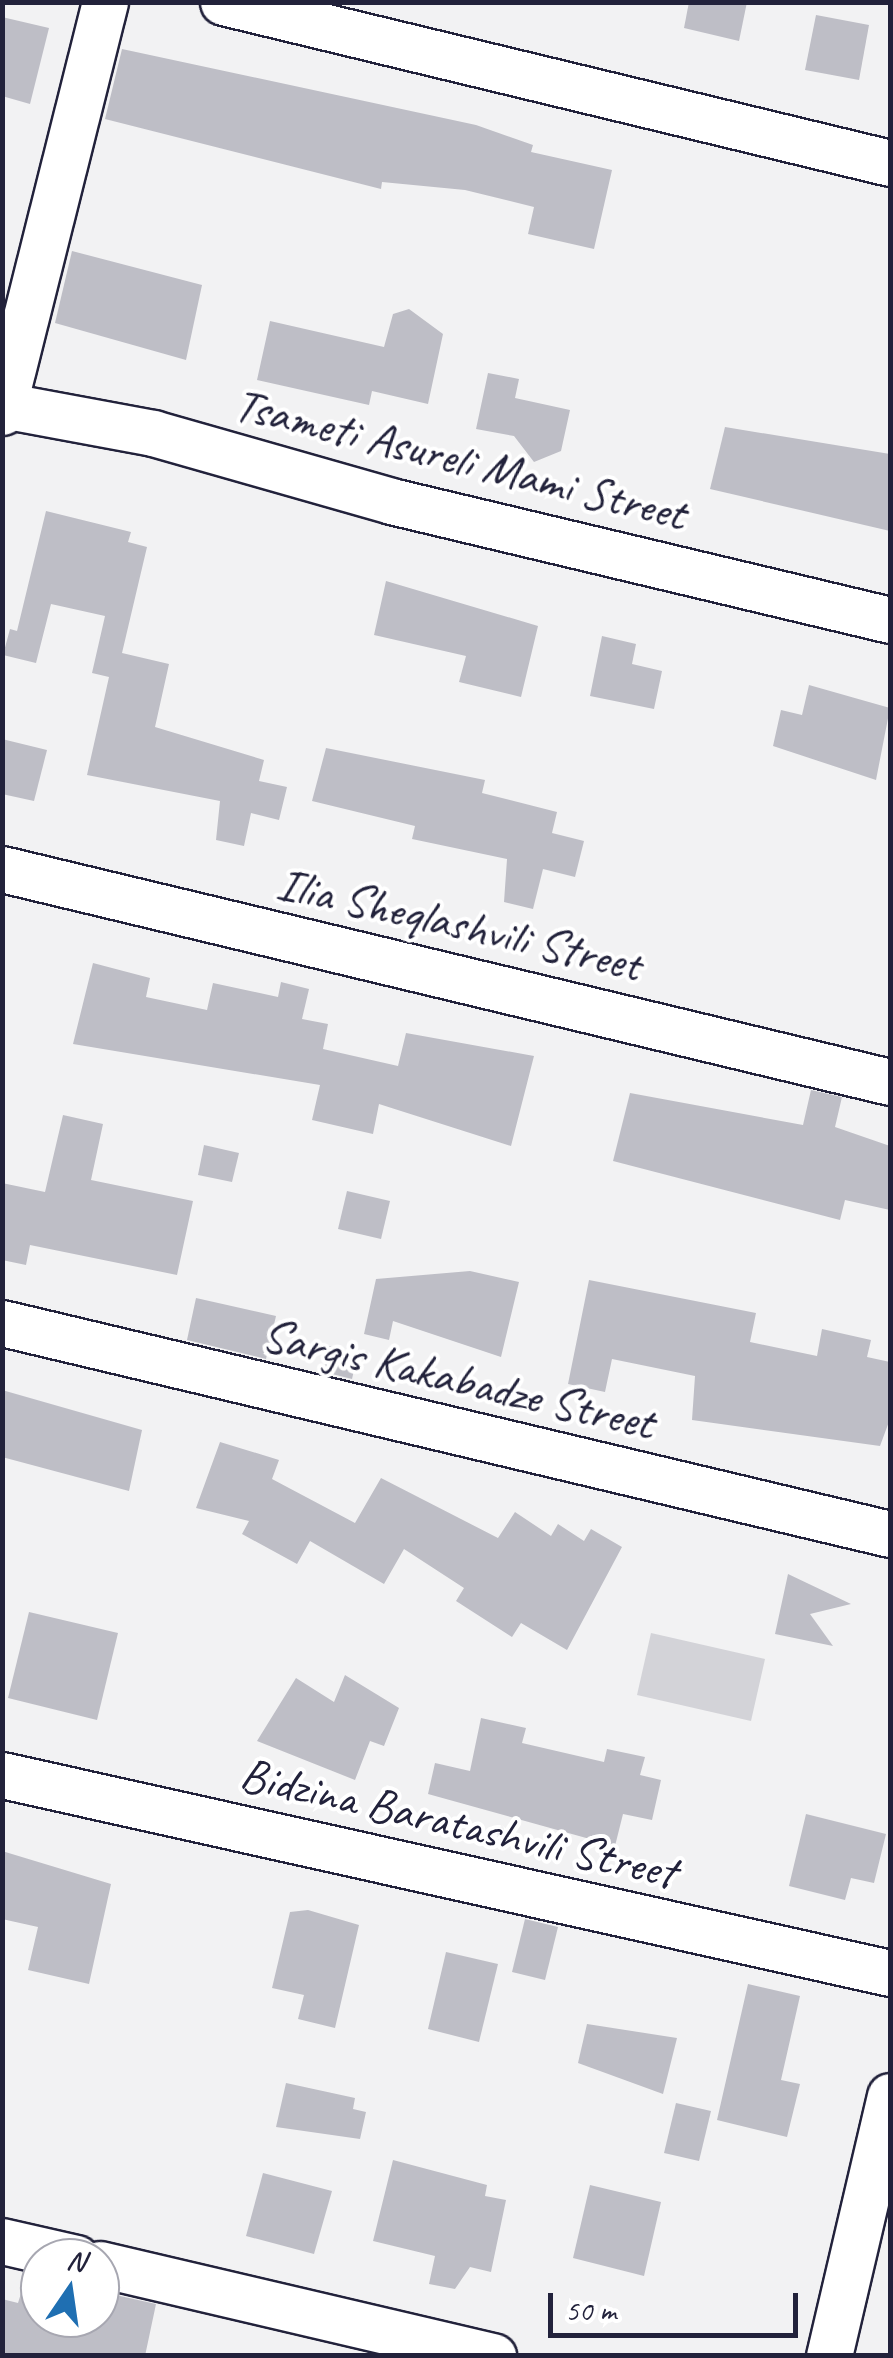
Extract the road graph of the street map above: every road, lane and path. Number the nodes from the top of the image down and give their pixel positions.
1 (105, 2) edge
2 (223, 2) edge
3 (890, 162) edge
4 (4, 407) edge
5 (890, 620) edge
6 (2, 869) edge
7 (890, 1082) edge
8 (2, 1324) edge
9 (890, 1534) edge
10 (2, 1775) edge
11 (890, 1973) edge
12 (890, 2096) edge
13 (120, 2269) edge
14 (493, 2356) edge
15 (829, 2356) edge

1 - 4 street
2 - 3 street
4 - 5 street, Tsameti Asureli Mami Street
6 - 7 street, Ilia Sheqlashvili Street
8 - 9 street, Sargis Kakabadze Street
10 - 11 street, Bidzina Baratashvili Street
12 - 15 street
13 - 14 street

